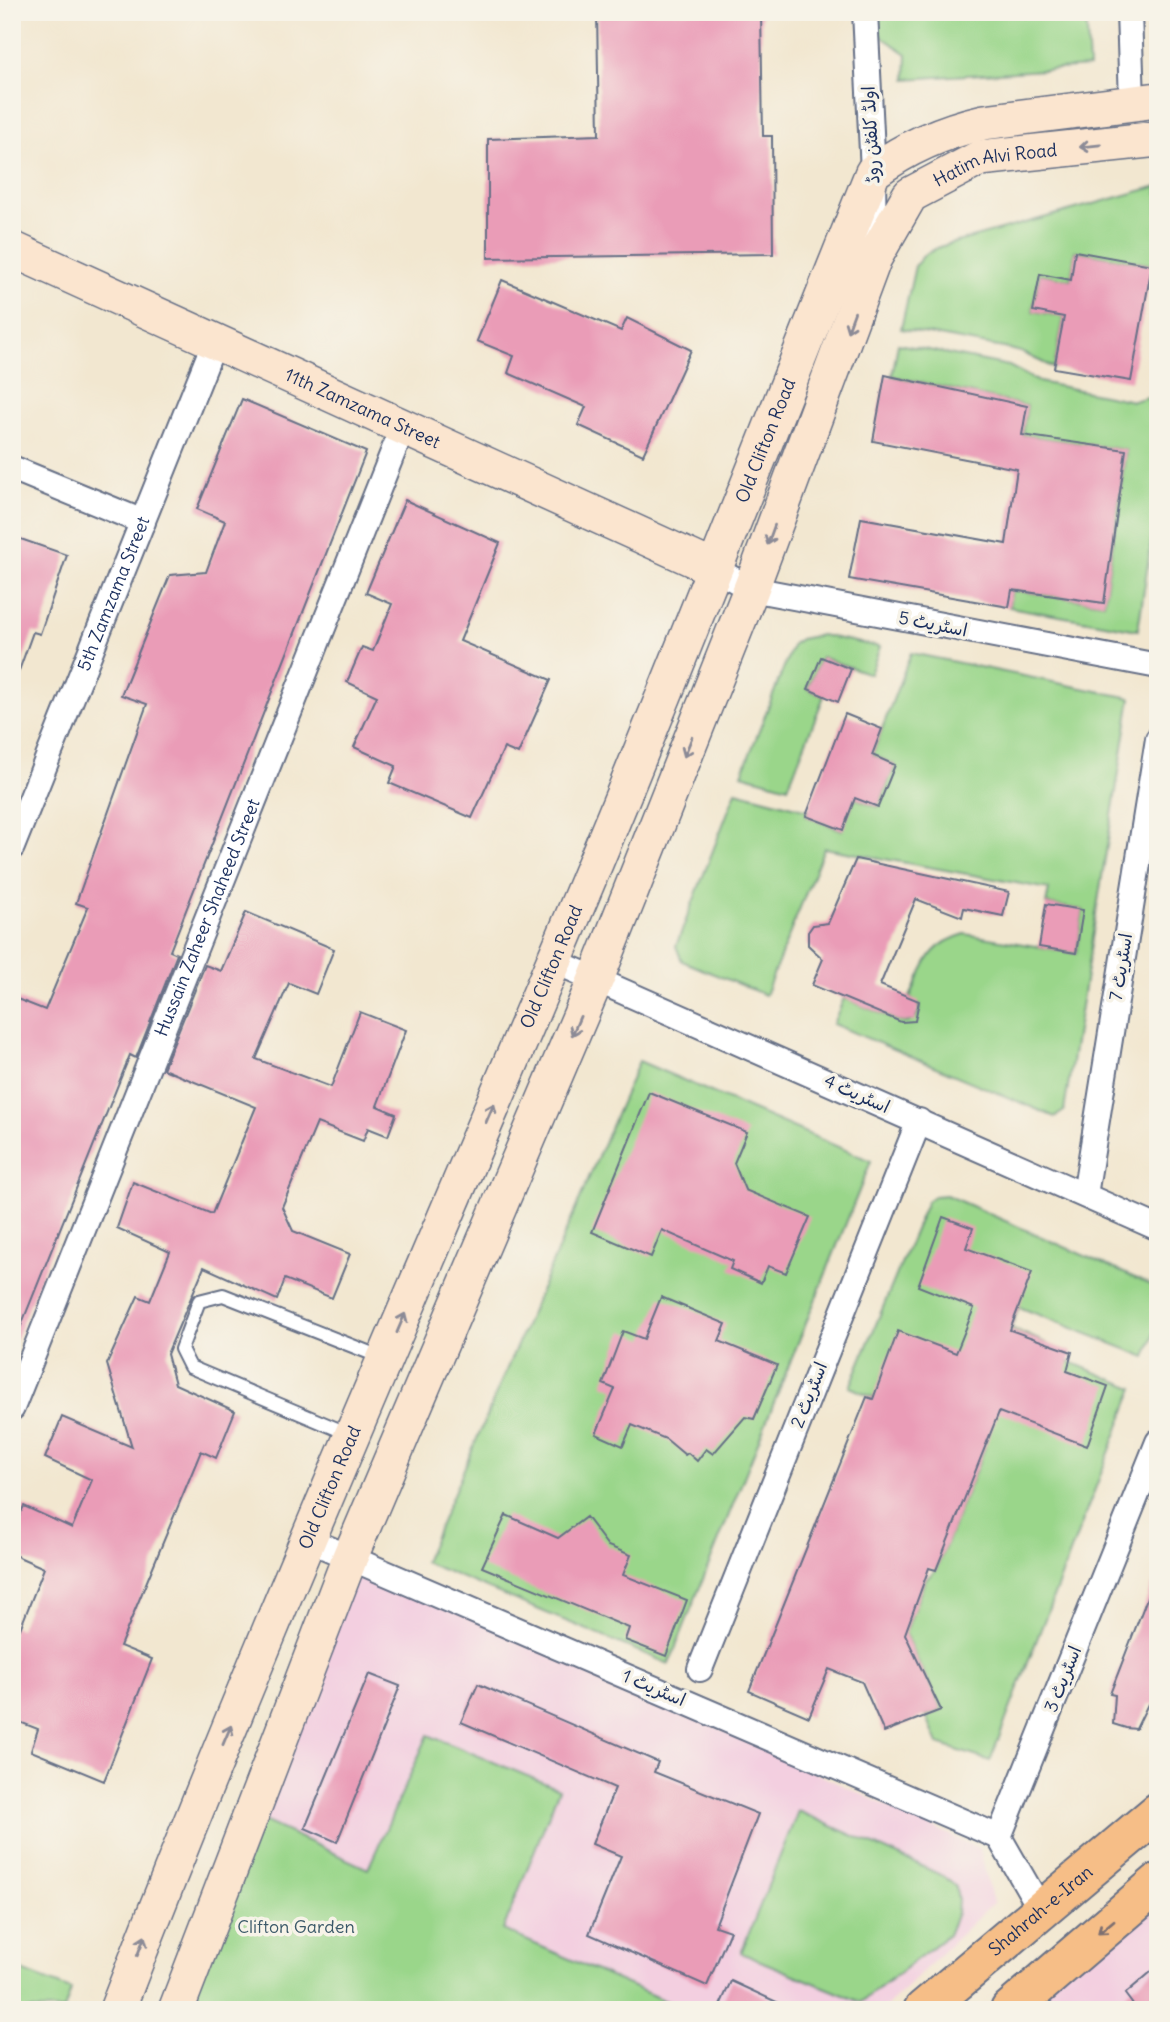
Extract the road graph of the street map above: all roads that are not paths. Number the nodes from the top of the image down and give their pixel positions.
1 (864, 12) edge
2 (1129, 12) edge
3 (1145, 101) edge
4 (1158, 139) edge
5 (873, 172) junction
6 (12, 249) edge
7 (874, 258) junction
8 (215, 341) junction
9 (403, 426) junction
10 (12, 468) edge
11 (143, 522) junction
12 (713, 568) junction
13 (751, 589) junction
14 (1158, 666) edge
15 (1158, 738) edge
16 (12, 847) edge
17 (554, 961) junction
18 (596, 979) junction
19 (919, 1121) junction
20 (1085, 1195) junction
21 (1158, 1228) edge
22 (386, 1359) junction
23 (12, 1408) edge
24 (353, 1435) junction
25 (1158, 1442) edge
26 (309, 1540) junction
27 (350, 1557) junction
28 (700, 1669) dead end
29 (1158, 1812) edge
30 (999, 1837) junction
31 (1158, 1883) edge
32 (1041, 1910) junction
33 (947, 2002) edge
34 (117, 2010) edge
35 (176, 2010) edge
36 (1010, 2010) edge

1 - 5 street, اولڈ کلفٹن روڈ
2 - 3 street
3 - 5 street
4 -> 7 street, Hatim Alvi Road
5 - 7 street, اولڈ کلفٹن روڈ
5 - 12 street, Old Clifton Road
6 - 8 street, 11th Zamzama Street
7 -> 13 street
8 - 9 street, 11th Zamzama Street
8 - 11 street, 5th Zamzama Street
9 - 12 street, 11th Zamzama Street
9 - 23 street, Hussain Zaheer Shaheed Street
10 - 11 street
11 - 16 street, 5th Zamzama Street
12 - 13 street, اسٹریٹ 5
12 - 17 street, Old Clifton Road
13 - 14 street, اسٹریٹ 5
13 -> 18 street
15 - 20 street, اسٹریٹ 7
17 - 18 street, اسٹریٹ 4
22 -> 17 street, Old Clifton Road
18 - 19 street, اسٹریٹ 4
18 -> 27 street
19 - 20 street, اسٹریٹ 4
19 - 28 street, اسٹریٹ 2
20 - 21 street, اسٹریٹ 4
22 - 24 street, Old Clifton Road
22 - 24 lane
24 - 26 street, Old Clifton Road
25 - 30 street, اسٹریٹ 3
26 - 27 street, اسٹریٹ 1
34 -> 26 street, Old Clifton Road
27 - 30 street, اسٹریٹ 1
27 - 35 street
29 - 32 main road, Shahrah-e-Iran
30 - 32 street
31 -> 36 main road
32 - 33 main road, Shahrah-e-Iran

